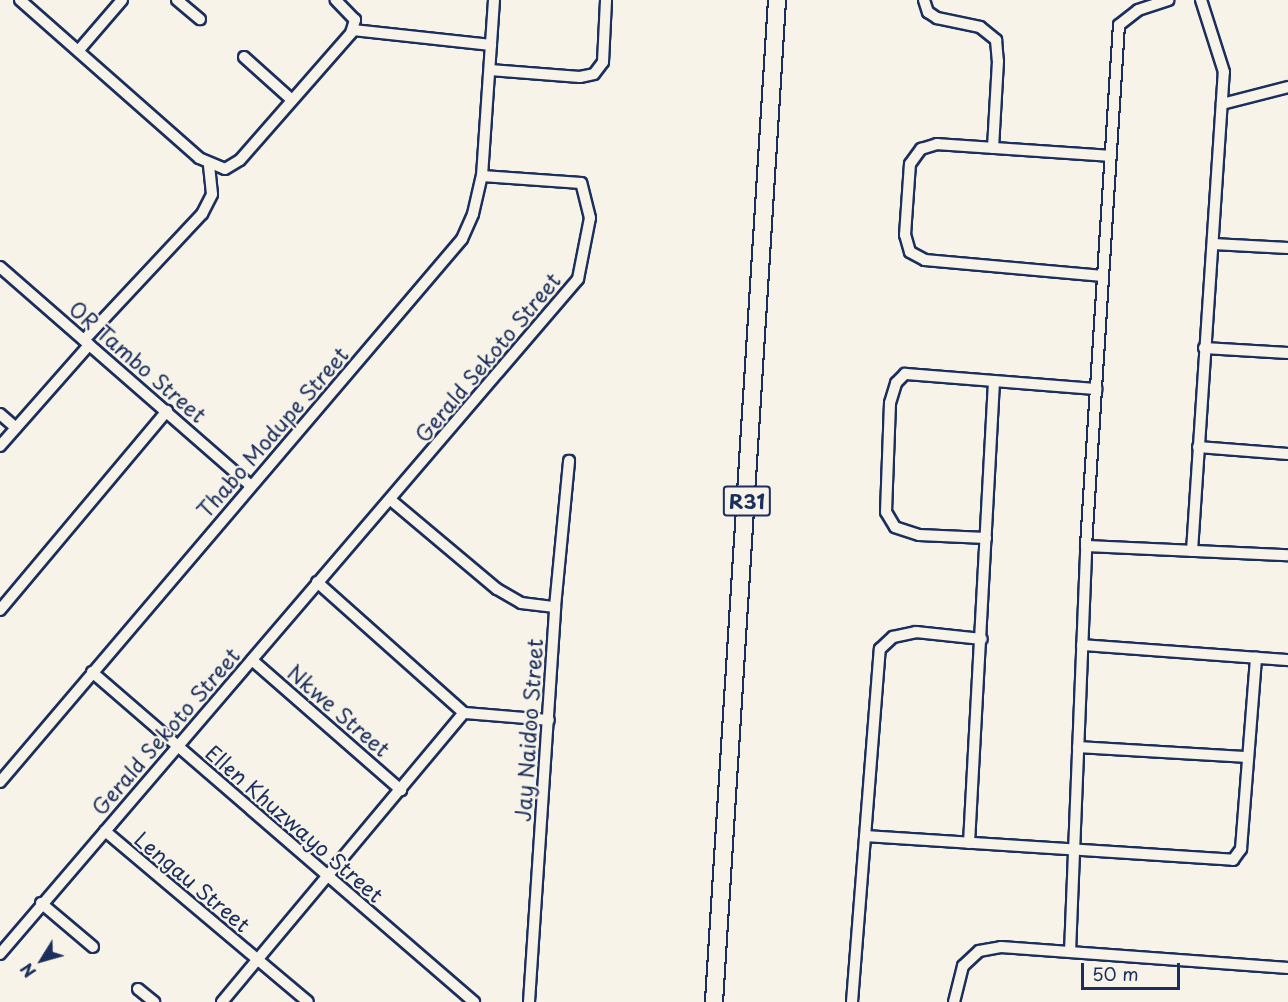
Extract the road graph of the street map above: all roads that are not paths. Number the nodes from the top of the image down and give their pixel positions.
1 (20, 0) edge
2 (122, 0) edge
3 (177, 0) edge
4 (336, 0) edge
5 (494, 0) edge
6 (606, 0) edge
7 (777, 0) edge
8 (924, 0) edge
9 (1168, 0) edge
10 (1201, 0) edge
11 (200, 19) dead end
12 (352, 31) junction
13 (491, 45) junction
14 (79, 50) junction
15 (244, 57) dead end
16 (489, 70) junction
17 (1288, 87) edge
18 (292, 100) junction
19 (1222, 104) junction
20 (993, 148) junction
21 (1111, 156) junction
22 (209, 164) junction
23 (482, 176) junction
24 (1213, 244) junction
25 (1288, 248) edge
26 (0, 267) edge
27 (1103, 276) junction
28 (86, 342) junction
29 (1204, 348) junction
30 (1288, 353) edge
31 (994, 382) junction
32 (1096, 389) junction
33 (167, 411) junction
34 (0, 414) edge
35 (15, 428) junction
36 (0, 446) edge
37 (1198, 447) junction
38 (1288, 454) edge
39 (569, 461) dead end
40 (250, 485) junction
41 (392, 501) junction
42 (986, 538) junction
43 (1086, 546) junction
44 (1192, 550) junction
45 (1288, 555) edge
46 (317, 582) junction
47 (555, 608) junction
48 (0, 610) edge
49 (982, 639) junction
50 (1082, 645) junction
51 (1256, 658) junction
52 (252, 660) junction
53 (1288, 660) edge
54 (92, 672) junction
55 (464, 713) junction
56 (549, 720) junction
57 (177, 746) junction
58 (1078, 747) junction
59 (1248, 757) junction
60 (0, 782) edge
61 (401, 790) junction
62 (105, 831) junction
63 (866, 836) junction
64 (969, 843) junction
65 (1074, 851) junction
66 (327, 877) junction
67 (41, 903) junction
68 (93, 946) dead end
69 (1070, 952) junction
70 (0, 954) edge
71 (256, 960) junction
72 (1288, 968) edge
73 (138, 989) dead end
74 (154, 1002) edge
75 (222, 1002) edge
76 (308, 1002) edge
77 (474, 1002) edge
78 (529, 1002) edge
79 (714, 1002) edge
80 (852, 1002) edge
81 (954, 1002) edge

1 - 14 street
2 - 14 street
3 - 11 street
4 - 12 street
5 - 13 street, Thabo Modupe Street
6 - 16 street
7 - 79 main road, R31
8 - 20 street
9 - 21 street
10 - 19 street
12 - 13 street
12 - 18 street
13 - 16 street, Thabo Modupe Street
14 - 22 street
15 - 18 street
16 - 23 street, Thabo Modupe Street
17 - 19 street
18 - 22 street
19 - 24 street
20 - 21 street
20 - 27 street
21 - 27 street
22 - 28 street
23 - 40 street, Thabo Modupe Street
23 - 41 street, Gerald Sekoto Street
24 - 25 street
24 - 29 street
26 - 28 street, OR Tambo Street
27 - 32 street
28 - 33 street, OR Tambo Street
28 - 35 street
29 - 30 street
29 - 37 street
31 - 32 street
31 - 42 street
31 - 42 street
32 - 43 street
33 - 40 street, OR Tambo Street
33 - 48 street
34 - 35 street
35 - 36 street
37 - 38 street
37 - 44 street
39 - 47 street, Jay Naidoo Street
40 - 54 street, Thabo Modupe Street
41 - 46 street, Gerald Sekoto Street
41 - 47 street
42 - 49 street
43 - 44 street
43 - 50 street
44 - 45 street
46 - 52 street, Gerald Sekoto Street
46 - 55 street
47 - 56 street, Jay Naidoo Street
49 - 63 street
49 - 64 street
50 - 51 street
50 - 58 street
51 - 53 street
51 - 59 street
52 - 57 street, Gerald Sekoto Street
52 - 61 street, Nkwe Street
54 - 57 street, Ellen Khuzwayo Street
54 - 60 street, Thabo Modupe Street
55 - 56 street
55 - 61 street
56 - 78 street, Jay Naidoo Street
57 - 62 street, Gerald Sekoto Street
57 - 66 street, Ellen Khuzwayo Street
58 - 59 street
58 - 65 street
59 - 65 street
61 - 66 street
62 - 67 street, Gerald Sekoto Street
62 - 71 street, Lengau Street
63 - 64 street
63 - 80 street
64 - 65 street
65 - 69 street
66 - 71 street
66 - 77 street, Ellen Khuzwayo Street
67 - 68 street
67 - 70 street, Gerald Sekoto Street
69 - 72 street
69 - 81 street
71 - 75 street
71 - 76 street, Lengau Street
73 - 74 street

